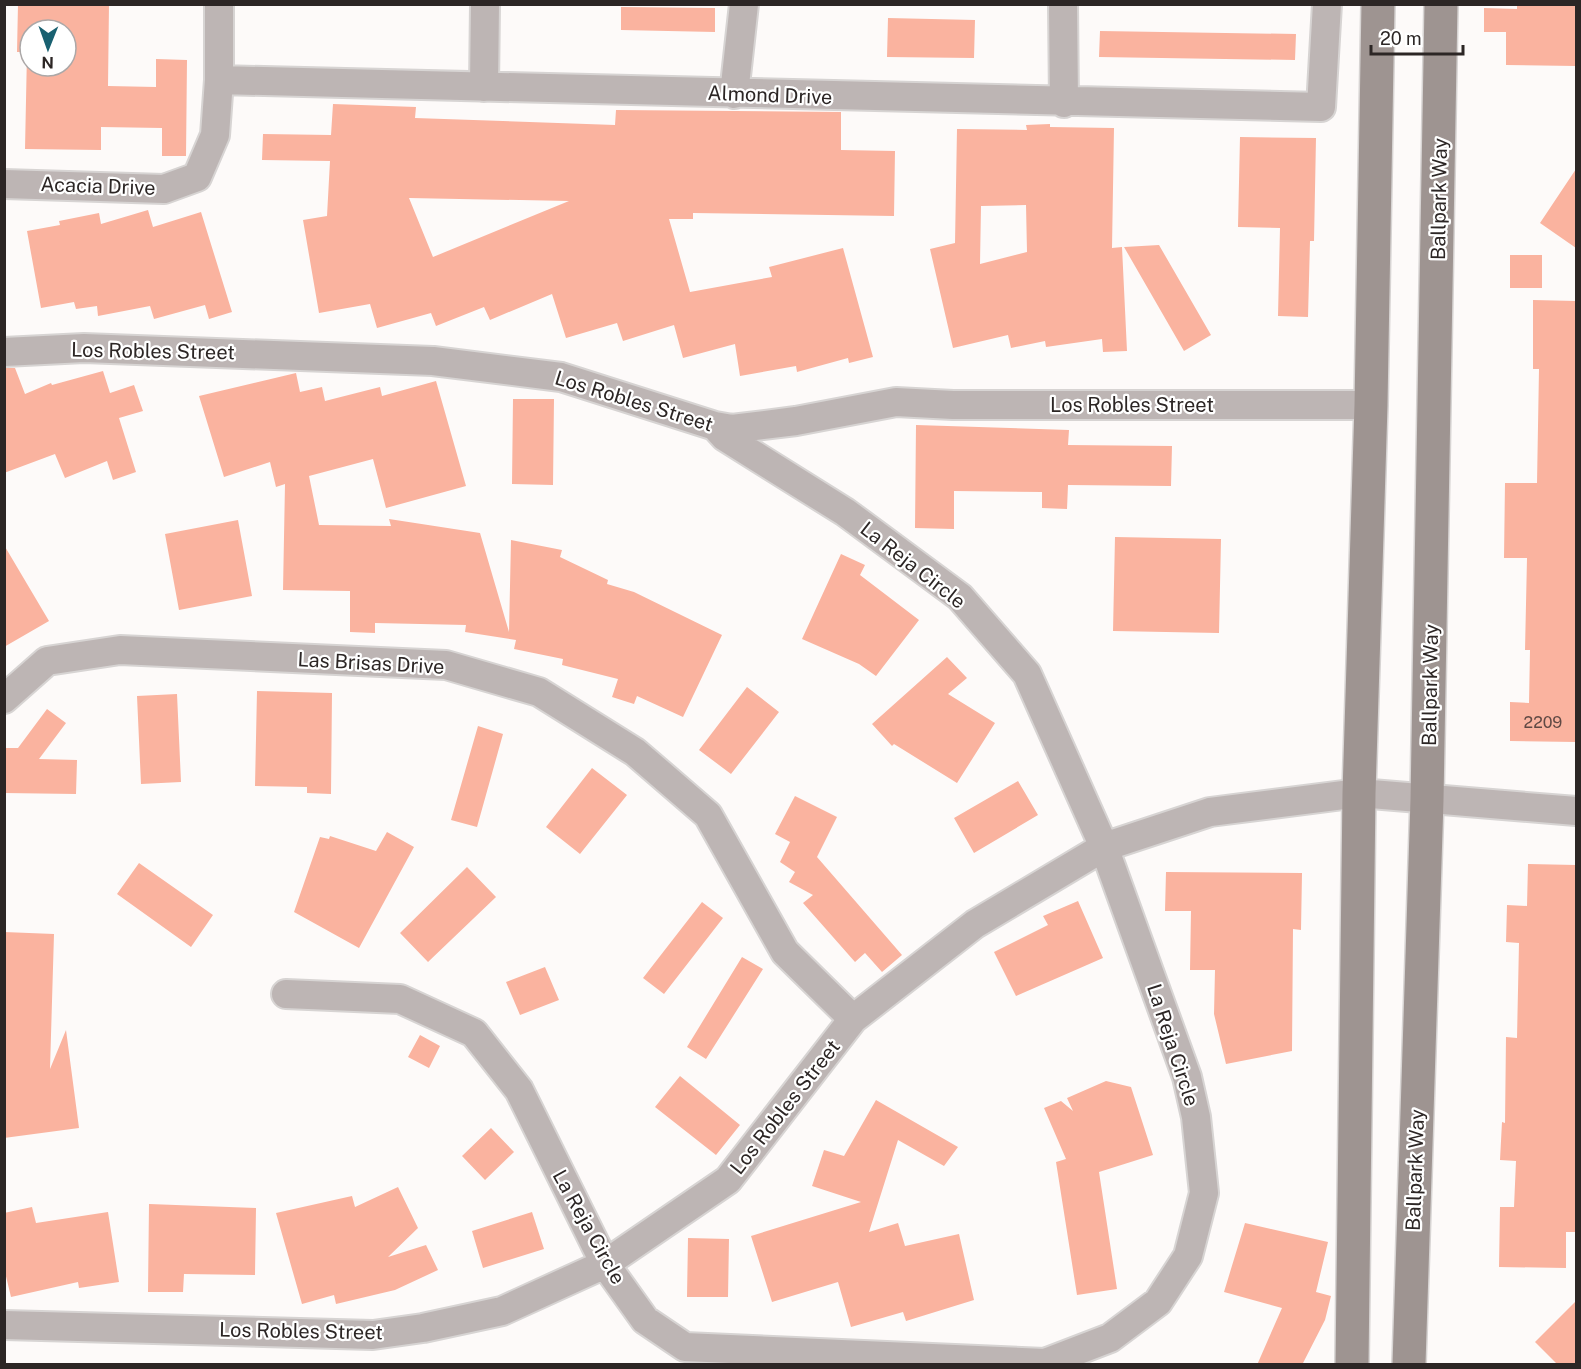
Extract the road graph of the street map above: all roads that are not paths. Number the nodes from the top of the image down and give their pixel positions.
1 (219, 4) edge
2 (484, 4) edge
3 (744, 4) edge
4 (1063, 4) edge
5 (1327, 4) edge
6 (1378, 4) edge
7 (1442, 4) edge
8 (219, 80) junction
9 (484, 87) junction
10 (734, 94) junction
11 (1064, 103) junction
12 (4, 184) edge
13 (4, 352) edge
14 (1371, 405) junction
15 (715, 426) junction
16 (4, 699) edge
17 (1359, 794) junction
18 (1427, 800) junction
19 (1576, 811) edge
20 (1104, 847) junction
21 (286, 994) dead end
22 (853, 1019) junction
23 (605, 1264) junction
24 (4, 1325) edge
25 (1352, 1365) edge
26 (1409, 1365) edge

1 - 8 street, Acacia Drive
2 - 9 street
3 - 10 street
4 - 11 street
5 - 11 street, Almond Drive
6 - 14 main road
7 - 18 main road, Ballpark Way
8 - 9 street, Almond Drive
8 - 12 street, Acacia Drive
9 - 10 street, Almond Drive
10 - 11 street, Almond Drive
13 - 15 street, Los Robles Street
14 - 15 street, Los Robles Street
14 - 17 main road
15 - 20 street, La Reja Circle
16 - 22 street, Las Brisas Drive
17 - 18 street, Los Robles Street
17 - 20 street, Los Robles Street
17 - 25 main road
18 - 19 street, Los Robles Street
18 - 26 main road, Ballpark Way
20 - 22 street, Los Robles Street
20 - 23 street, La Reja Circle
21 - 23 street, La Reja Circle
22 - 23 street, Los Robles Street
23 - 24 street, Los Robles Street

